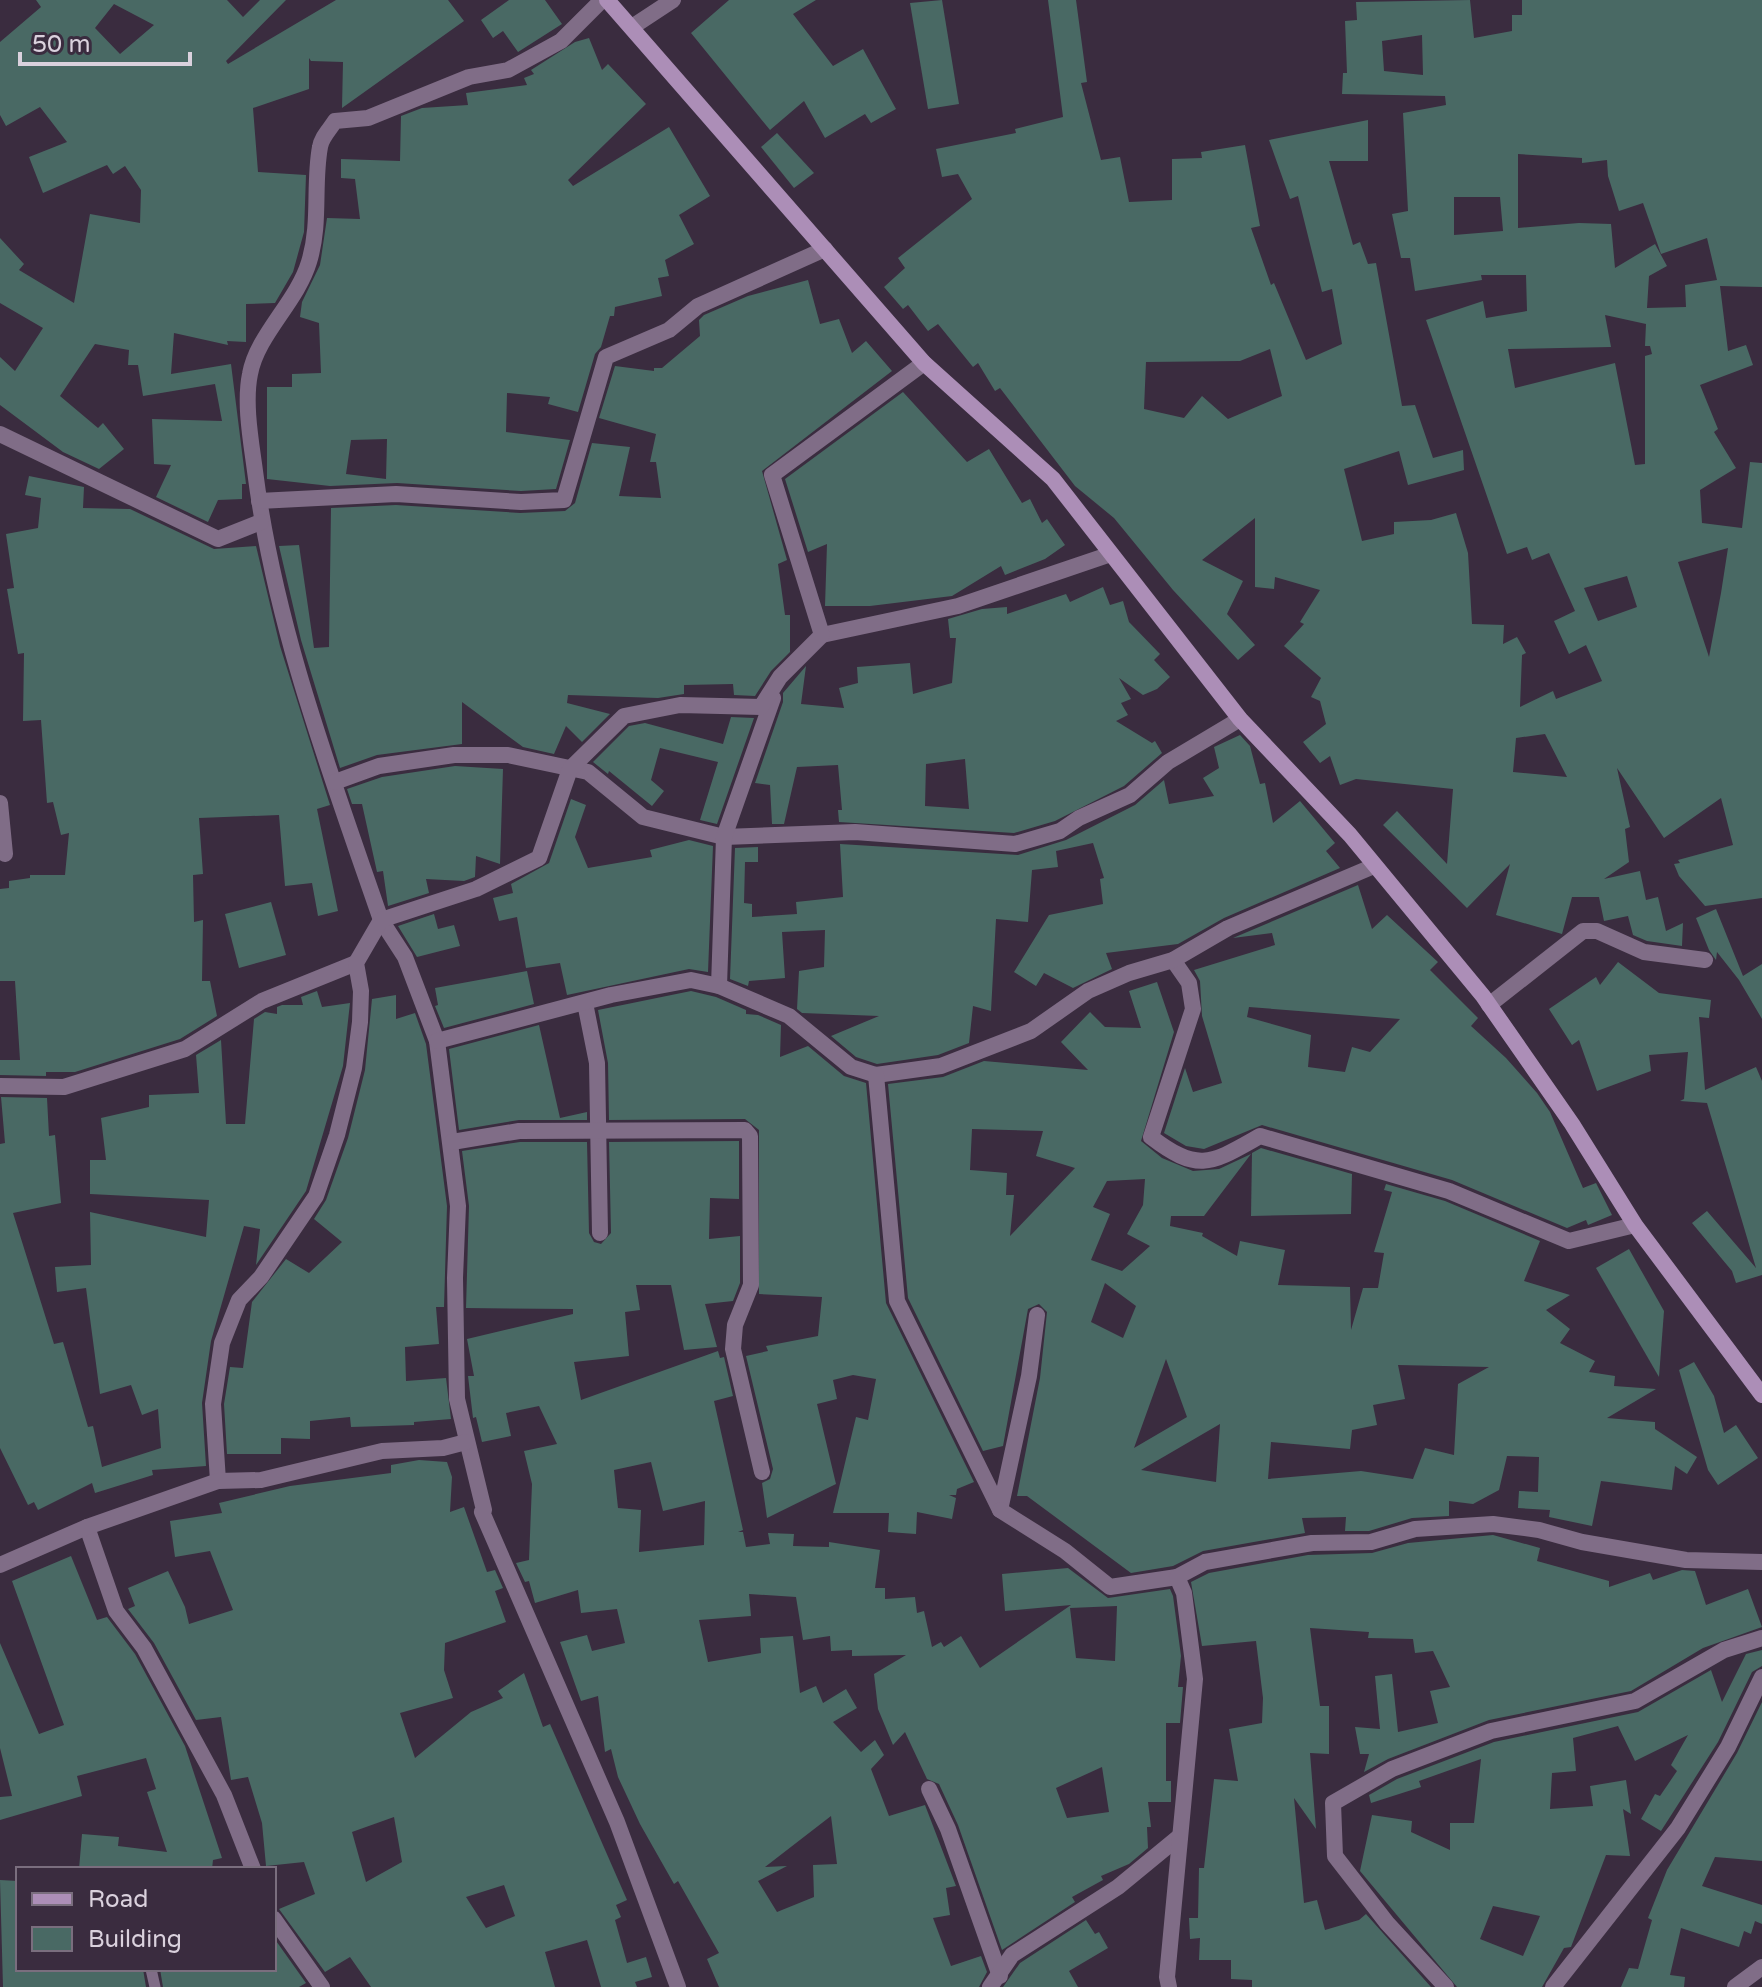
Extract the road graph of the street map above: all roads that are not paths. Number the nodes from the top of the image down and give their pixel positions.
1 (605, 0) edge
2 (673, 0) edge
3 (632, 27) junction
4 (825, 249) junction
5 (924, 363) junction
6 (0, 434) edge
7 (259, 501) junction
8 (261, 522) junction
9 (1111, 554) junction
10 (822, 635) junction
11 (780, 677) junction
12 (1240, 719) junction
13 (570, 769) junction
14 (335, 782) junction
15 (0, 803) edge
16 (724, 837) junction
17 (5, 854) dead end
18 (1374, 866) junction
19 (381, 920) junction
20 (1173, 960) junction
21 (1705, 960) dead end
22 (356, 963) junction
23 (719, 986) junction
24 (585, 1003) junction
25 (1489, 1005) junction
26 (437, 1041) junction
27 (876, 1075) junction
28 (0, 1086) edge
29 (601, 1128) junction
30 (452, 1142) junction
31 (1635, 1225) junction
32 (600, 1233) dead end
33 (1037, 1315) dead end
34 (1762, 1395) edge
35 (466, 1442) junction
36 (762, 1472) dead end
37 (218, 1481) junction
38 (1000, 1510) junction
39 (87, 1527) junction
40 (1762, 1562) edge
41 (0, 1565) edge
42 (1177, 1577) junction
43 (1762, 1638) edge
44 (1762, 1677) edge
45 (929, 1789) dead end
46 (1180, 1836) junction
47 (252, 1867) edge
48 (276, 1922) edge
49 (1762, 1967) edge
50 (995, 1982) edge
51 (322, 1987) edge
52 (678, 1987) edge
53 (1169, 1987) edge
54 (1446, 1987) edge
55 (1553, 1987) edge
56 (1735, 1987) edge

1 - 3 street
1 - 7 street
2 - 3 street
3 - 4 street
4 - 5 street
4 - 7 street
5 - 9 street
5 - 10 street
6 - 8 street
7 - 8 street
8 - 14 street
9 - 10 street
9 - 12 street
10 - 11 street
11 - 13 street
11 - 16 street
12 - 16 street
12 - 18 street
13 - 14 street
13 - 16 street
13 - 19 street
14 - 19 street
15 - 17 street
16 - 23 street
18 - 20 street
18 - 25 street
19 - 22 street
19 - 26 street
20 - 27 street
20 - 31 street
21 - 25 street
22 - 28 street
22 - 37 street
23 - 24 street
23 - 27 street
24 - 26 street
24 - 29 street
25 - 31 street
26 - 30 street
27 - 38 street
29 - 30 street
29 - 32 street
29 - 36 street
30 - 35 street
31 - 34 street
33 - 38 street
35 - 37 street
35 - 52 street
37 - 39 street
38 - 42 street
39 - 41 street
39 - 47 street
40 - 42 street
42 - 46 street
43 - 54 street
44 - 55 street
45 - 50 street
46 - 50 street
46 - 53 street
48 - 51 street
49 - 56 street

